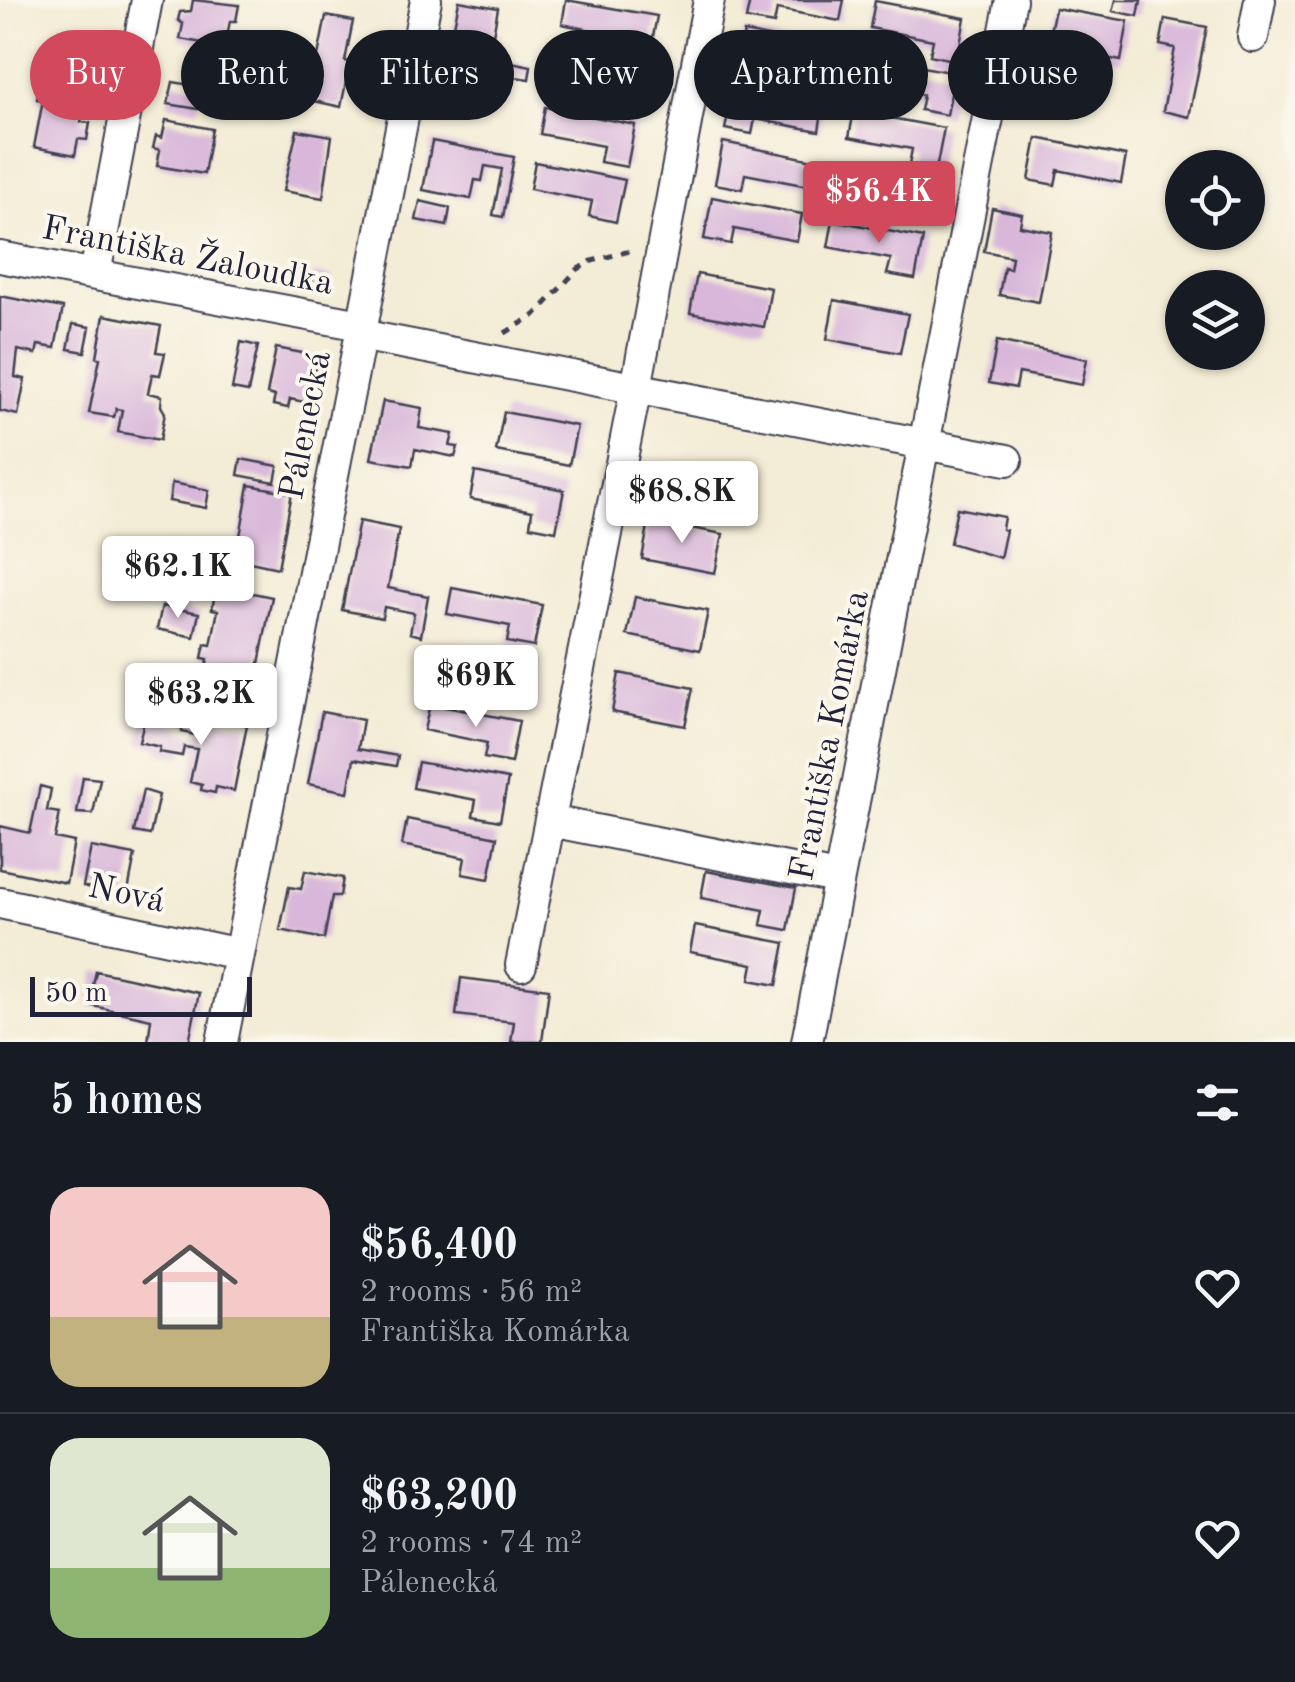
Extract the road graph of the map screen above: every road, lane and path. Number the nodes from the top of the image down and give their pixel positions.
1 (147, 0) edge
2 (426, 0) edge
3 (708, 0) edge
4 (1011, 0) edge
5 (1260, 0) edge
6 (1254, 36) dead end
7 (661, 252) junction
8 (0, 257) edge
9 (95, 274) junction
10 (360, 330) junction
11 (490, 359) junction
12 (636, 388) junction
13 (924, 444) junction
14 (1007, 460) dead end
15 (550, 822) junction
16 (838, 878) junction
17 (0, 903) edge
18 (239, 954) junction
19 (521, 964) dead end
20 (222, 1042) edge
21 (807, 1042) edge

1 - 9 street
2 - 10 street, Pálenecká
3 - 7 street
4 - 13 street, Františka Komárka
5 - 6 street
7 - 11 path
7 - 12 street
8 - 9 street, Františka Žaloudka
9 - 10 street, Františka Žaloudka
10 - 11 street
10 - 18 street, Pálenecká
11 - 12 street
12 - 13 street
12 - 15 street
13 - 14 street
13 - 16 street, Františka Komárka
15 - 16 street
15 - 19 street
16 - 21 street, Františka Komárka
17 - 18 street, Nová
18 - 20 street, Pálenecká

